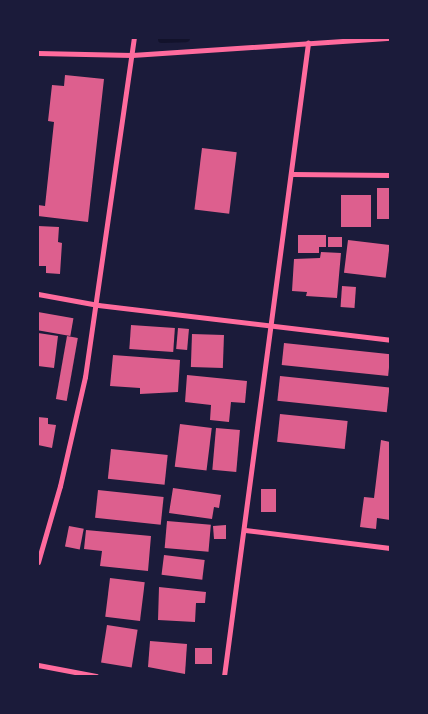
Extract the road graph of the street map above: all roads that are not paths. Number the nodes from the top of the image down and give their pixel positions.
1 (134, 38) edge
2 (390, 38) edge
3 (308, 43) junction
4 (38, 54) edge
5 (132, 55) junction
6 (293, 174) junction
7 (390, 175) edge
8 (38, 294) edge
9 (98, 305) junction
10 (272, 326) junction
11 (390, 340) edge
12 (245, 530) junction
13 (390, 548) edge
14 (38, 562) edge
15 (38, 665) edge
16 (96, 676) edge
17 (224, 676) edge

1 - 5 street
2 - 3 street
3 - 5 street
3 - 6 street
4 - 5 street
5 - 9 street
6 - 7 street
6 - 10 street
8 - 9 street
9 - 10 street
9 - 14 street
10 - 11 street
10 - 12 street
12 - 13 street
12 - 17 street
15 - 16 street

